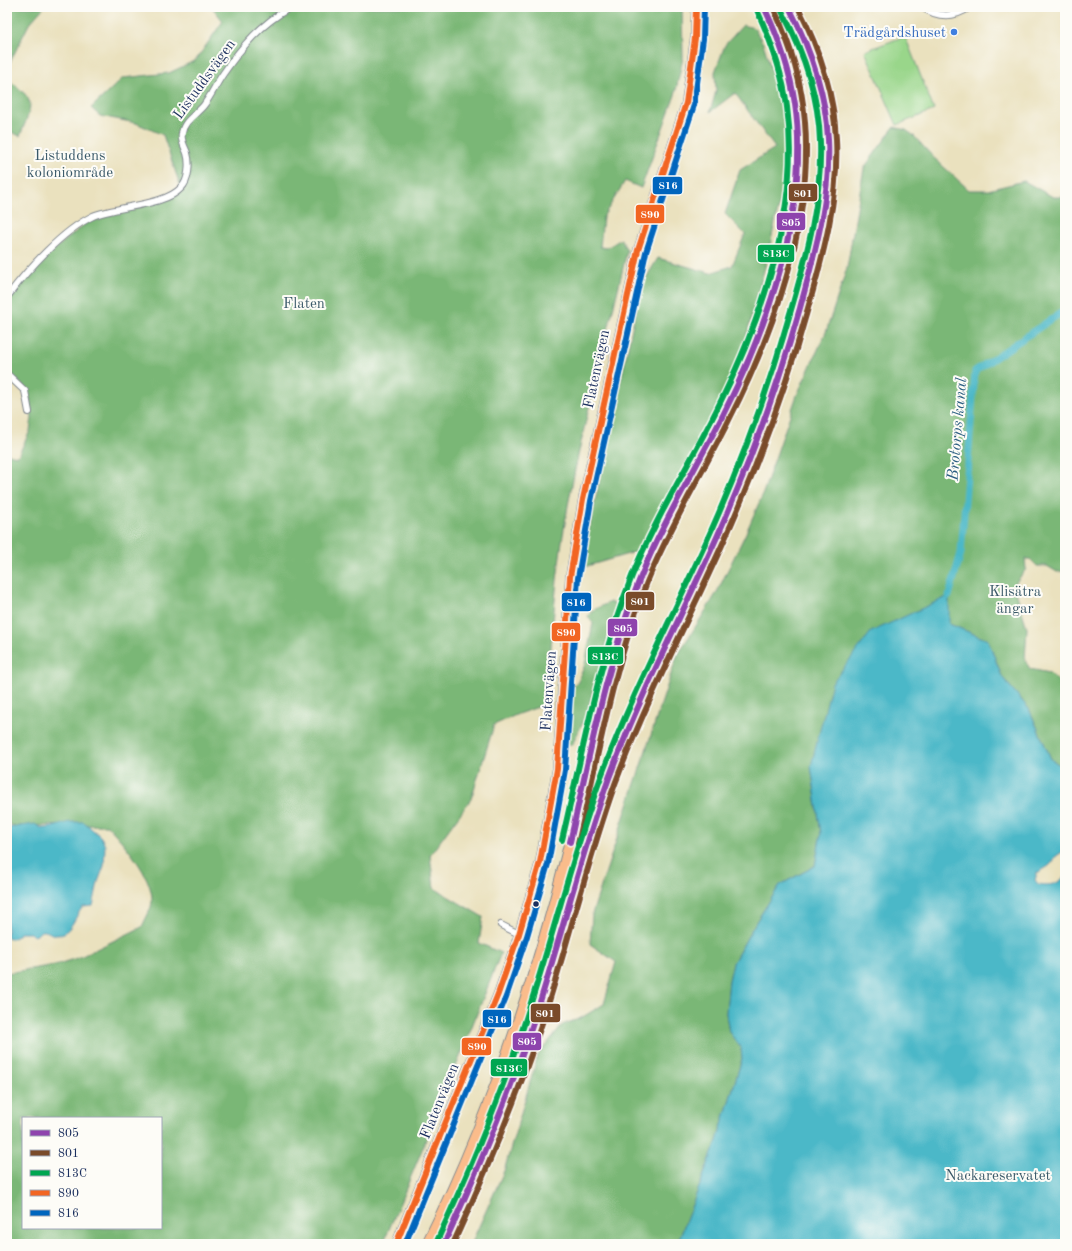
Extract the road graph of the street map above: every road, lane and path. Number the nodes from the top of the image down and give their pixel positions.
1 (291, 7) edge
2 (696, 7) edge
3 (764, 7) edge
4 (789, 7) edge
5 (922, 7) edge
6 (970, 7) edge
7 (7, 296) edge
8 (7, 374) edge
9 (29, 412) dead end
10 (501, 925) dead end
11 (519, 934) junction
12 (396, 1244) edge
13 (428, 1244) edge
14 (444, 1244) edge

1 - 7 street, Listuddsvägen
2 - 11 street, Flatenvägen
3 - 13 highway
4 - 14 highway
5 - 6 street
8 - 9 street
10 - 11 street
11 - 12 street, Flatenvägen

